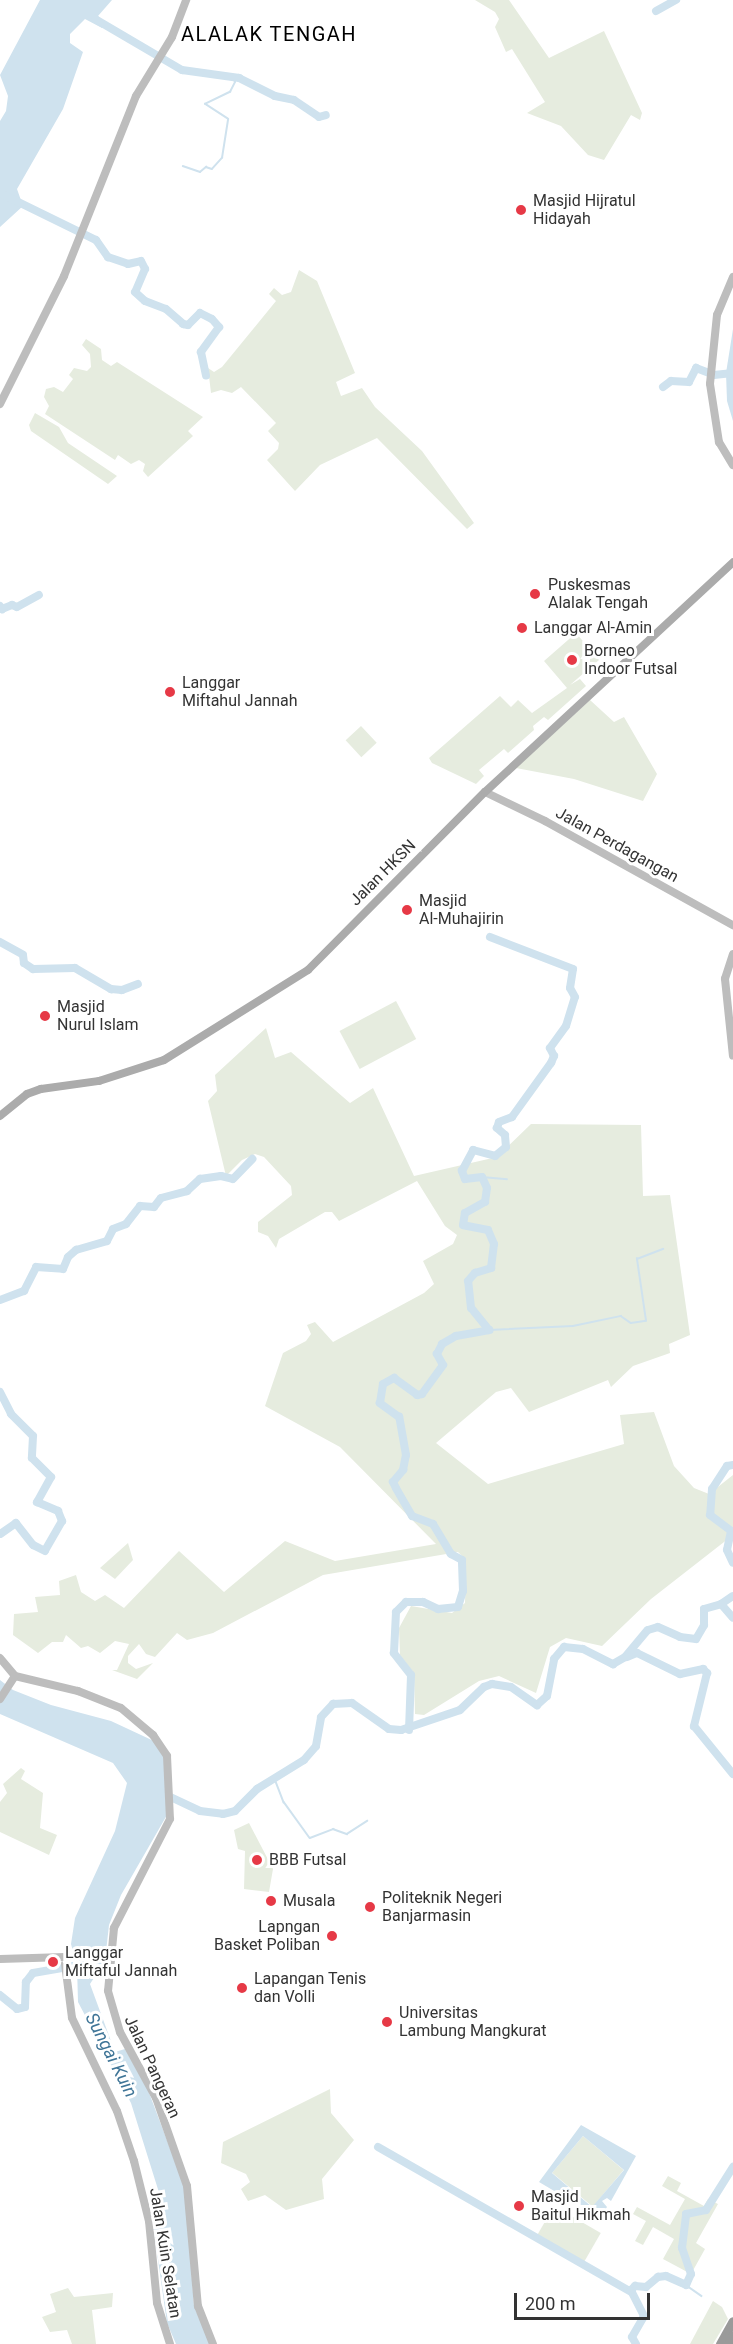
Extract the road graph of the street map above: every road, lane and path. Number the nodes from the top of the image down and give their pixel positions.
1 (186, 0) edge
2 (733, 278) edge
3 (0, 404) edge
4 (733, 465) edge
5 (733, 562) edge
6 (485, 792) junction
7 (733, 925) edge
8 (733, 954) edge
9 (733, 1056) edge
10 (0, 1116) edge
11 (0, 1658) edge
12 (14, 1678) junction
13 (0, 1699) edge
14 (0, 1959) edge
15 (733, 2321) edge
16 (733, 2335) edge
17 (170, 2344) edge
18 (213, 2344) edge
19 (720, 2344) edge
20 (728, 2344) edge

1 - 3 street
2 - 4 street
5 - 6 main road, Jalan HKSN
6 - 7 street, Jalan Perdagangan
6 - 10 main road, Jalan HKSN
8 - 9 street
11 - 12 street
12 - 13 street
12 - 18 street, Jalan Pangeran
14 - 17 street, Jalan Kuin Selatan
15 - 19 highway
16 - 20 highway

